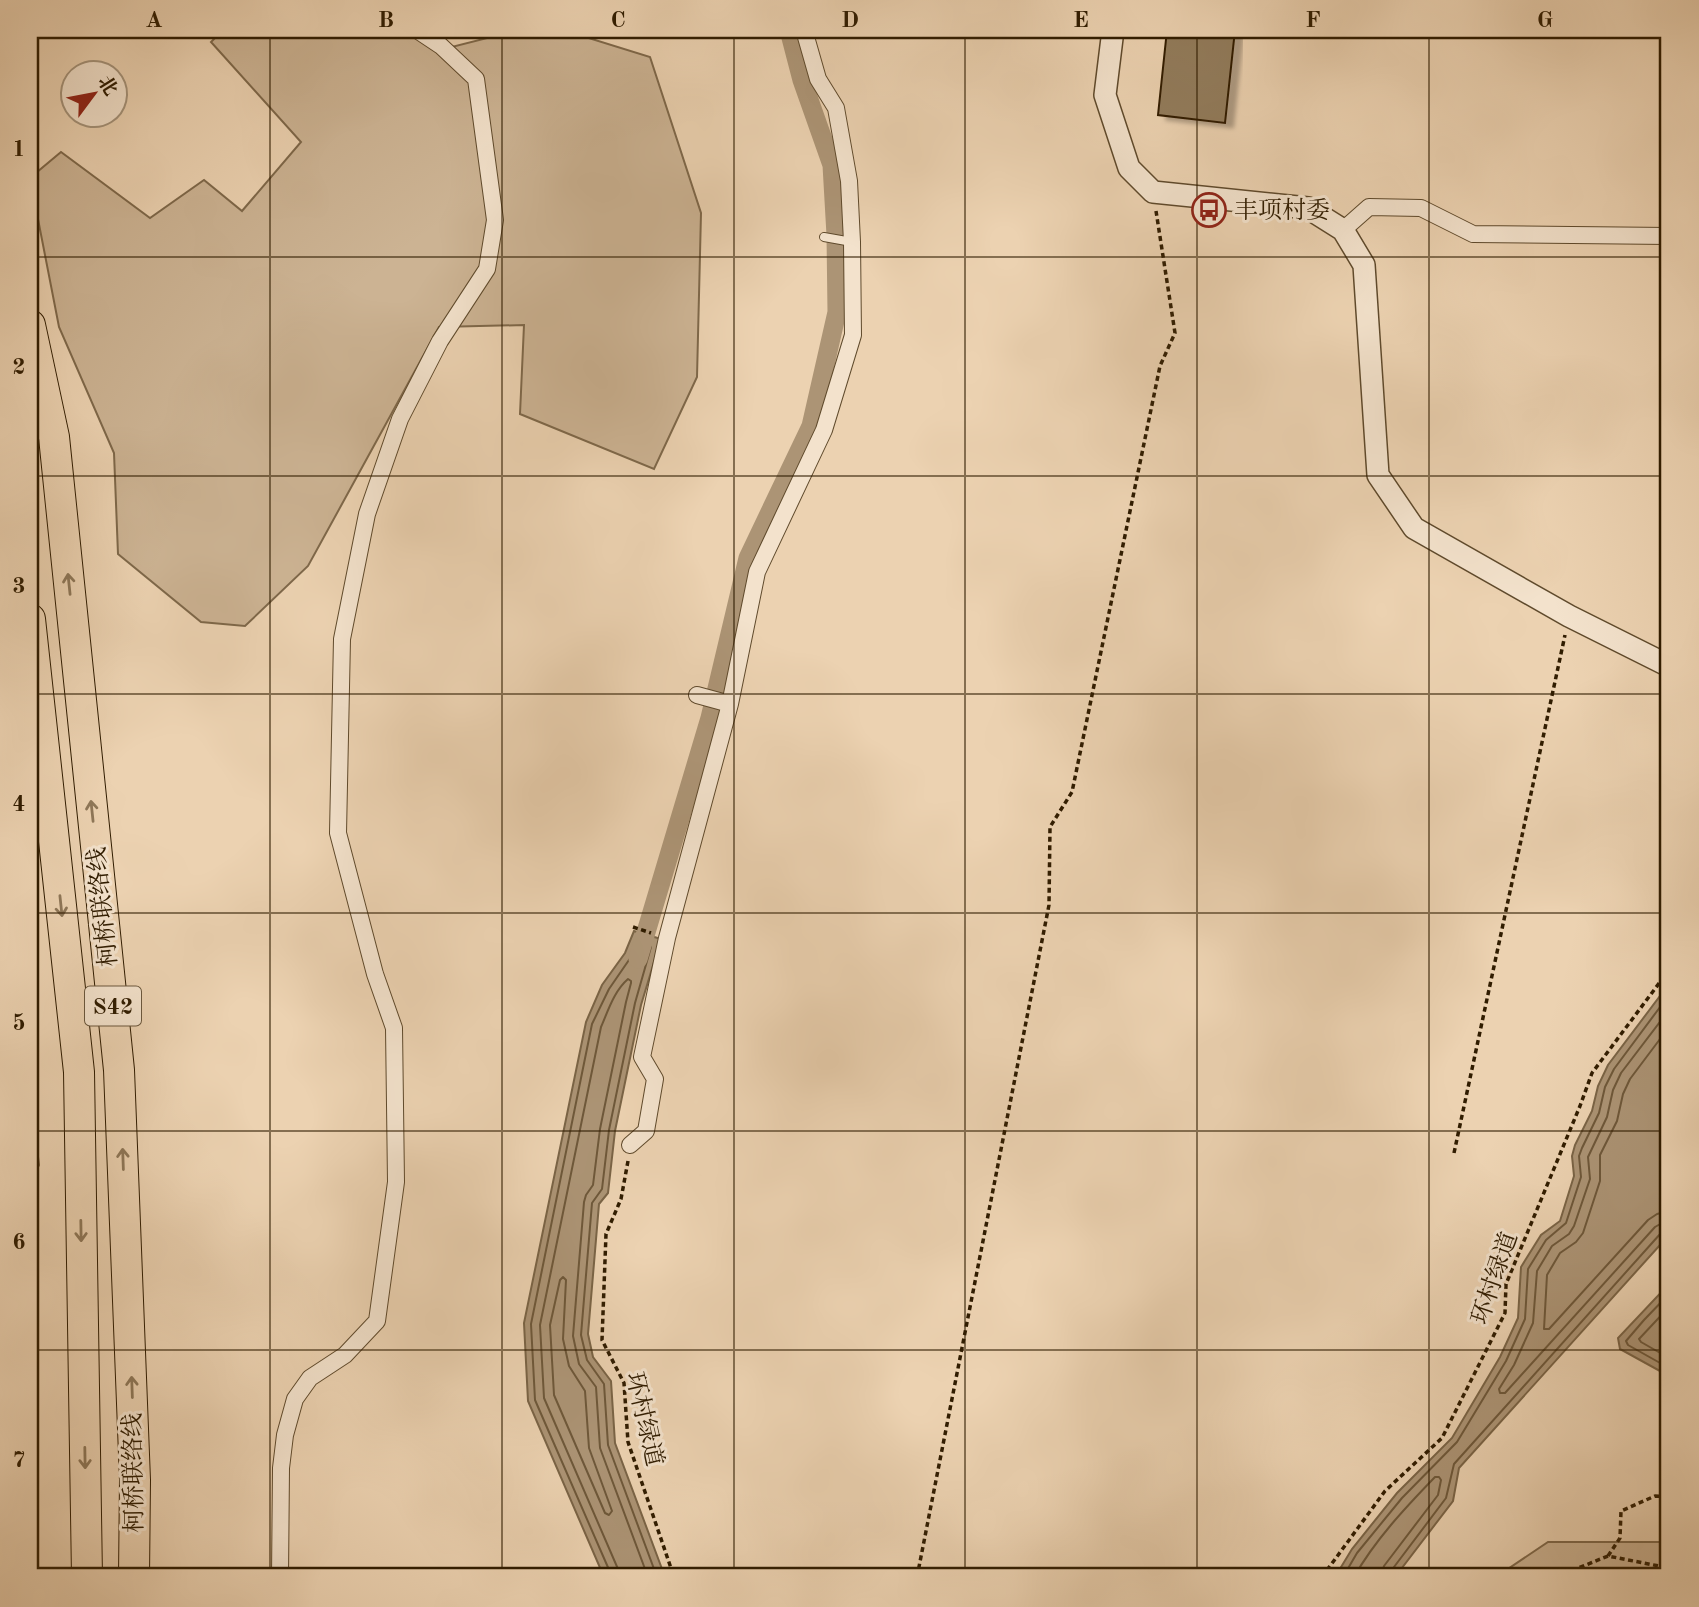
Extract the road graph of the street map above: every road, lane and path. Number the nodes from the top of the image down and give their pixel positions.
1 (417, 30) edge
2 (804, 30) edge
3 (1114, 30) edge
4 (1153, 191) junction
5 (1343, 230) junction
6 (1669, 236) edge
7 (824, 237) dead end
8 (852, 242) junction
9 (30, 325) edge
10 (1569, 616) junction
11 (30, 619) edge
12 (1669, 666) edge
13 (701, 696) dead end
14 (727, 703) junction
15 (1669, 970) edge
16 (630, 1145) joint
17 (1454, 1153) dead end
18 (135, 1480) junction
19 (1669, 1497) edge
20 (1608, 1556) junction
21 (87, 1577) edge
22 (134, 1577) edge
23 (146, 1577) edge
24 (280, 1577) edge
25 (674, 1577) edge
26 (917, 1577) edge
27 (1322, 1577) edge
28 (1556, 1577) edge
29 (1667, 1577) edge

1 - 24 street
2 - 8 street
3 - 4 street
4 - 5 street
4 - 26 path
5 - 6 street
5 - 10 street
7 - 8 lane
8 - 14 street
18 -> 9 highway, 柯桥联络线 / S42
10 - 12 street
10 - 17 path
11 -> 21 highway, 柯桥联络线 / S42
13 - 14 street
14 - 16 street
15 - 27 path, 环村绿道
16 - 25 path, 环村绿道
18 - 22 highway, 柯桥联络线 / S42
18 - 23 highway
19 - 20 path
20 - 28 path
20 - 29 path

